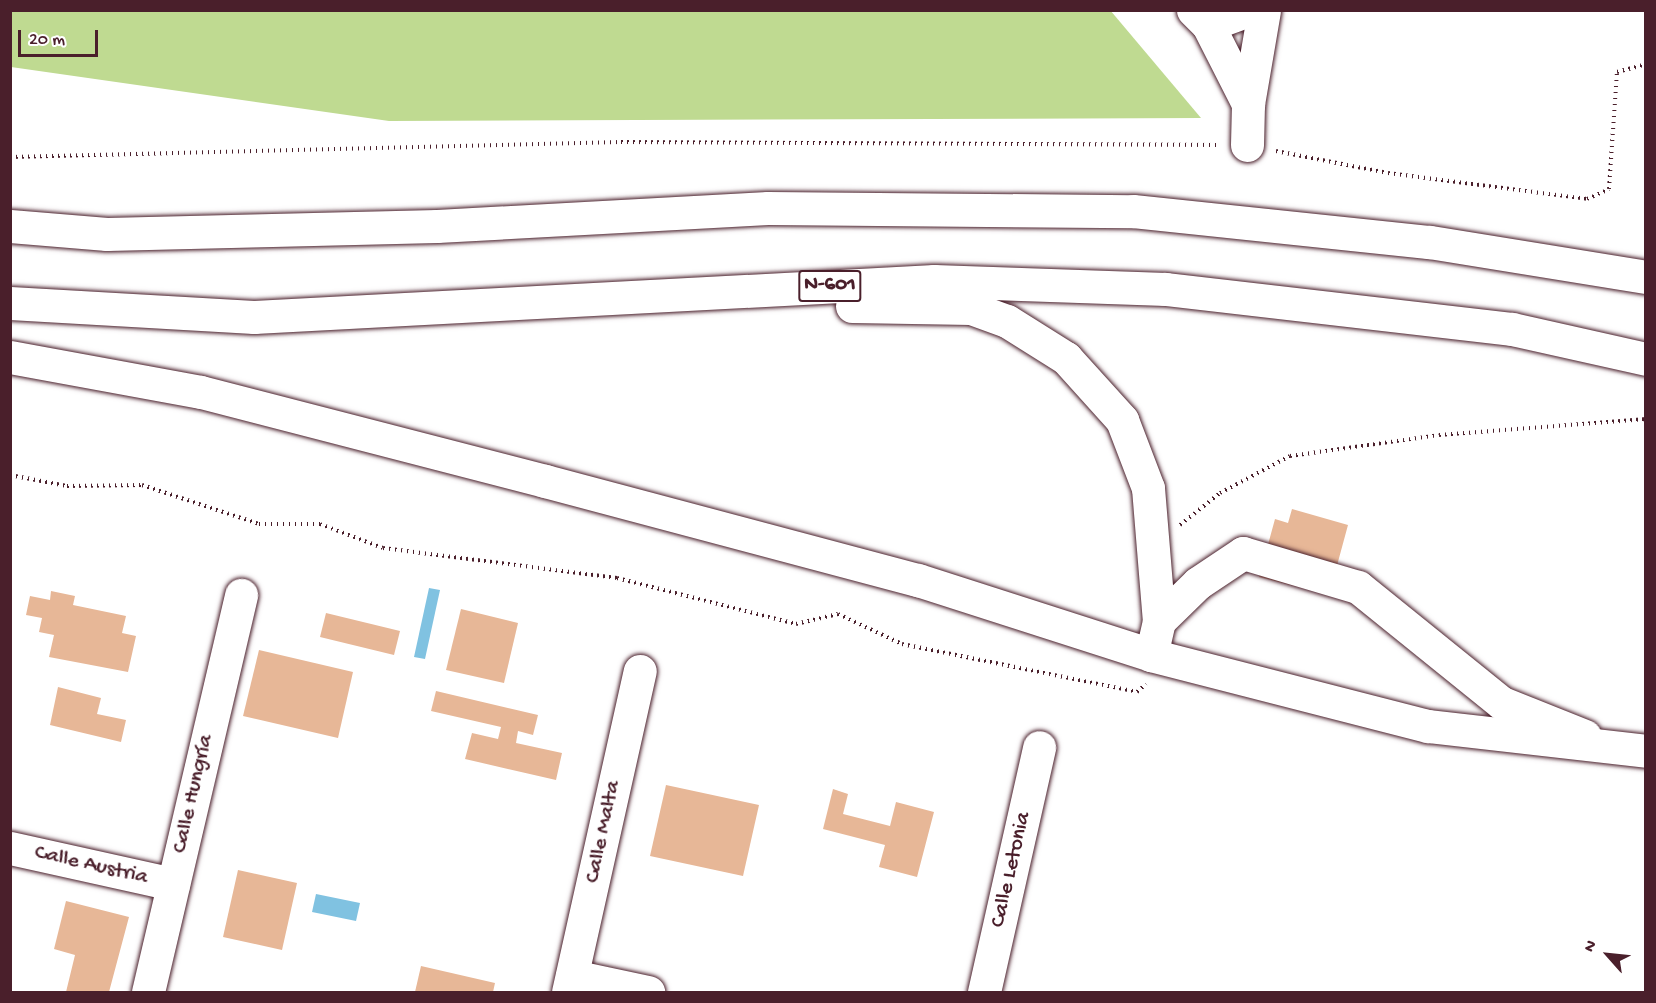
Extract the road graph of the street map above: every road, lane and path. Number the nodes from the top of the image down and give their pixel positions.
1 (1248, 10) edge
2 (1264, 10) edge
3 (1201, 18) edge
4 (1646, 64) edge
5 (1248, 104) junction
6 (1247, 145) junction
7 (10, 157) edge
8 (10, 226) edge
9 (1646, 277) edge
10 (10, 303) edge
11 (254, 317) junction
12 (10, 357) edge
13 (1646, 359) edge
14 (1646, 419) edge
15 (10, 475) edge
16 (1153, 547) junction
17 (241, 595) dead end
18 (1159, 621) junction
19 (1151, 655) junction
20 (640, 671) dead end
21 (1039, 747) dead end
22 (1634, 751) edge
23 (10, 848) edge
24 (172, 884) junction
25 (570, 984) edge
26 (148, 993) edge
27 (648, 993) edge
28 (984, 993) edge

1 - 3 main road
2 - 5 main road
3 - 5 main road
4 - 6 path
5 - 6 main road
6 - 7 path
8 - 9 main road
10 - 11 main road, N-601
11 - 13 main road, N-601
11 - 16 main road
12 - 19 main road
14 - 16 path
15 - 19 path
16 - 18 main road
17 - 24 main road, Calle Hungría
18 - 19 main road
18 - 22 main road
19 - 22 main road
20 - 25 main road, Calle Malta
21 - 28 main road, Calle Letonia
23 - 24 main road, Calle Austria
24 - 26 main road, Calle Hungría
25 - 27 main road

